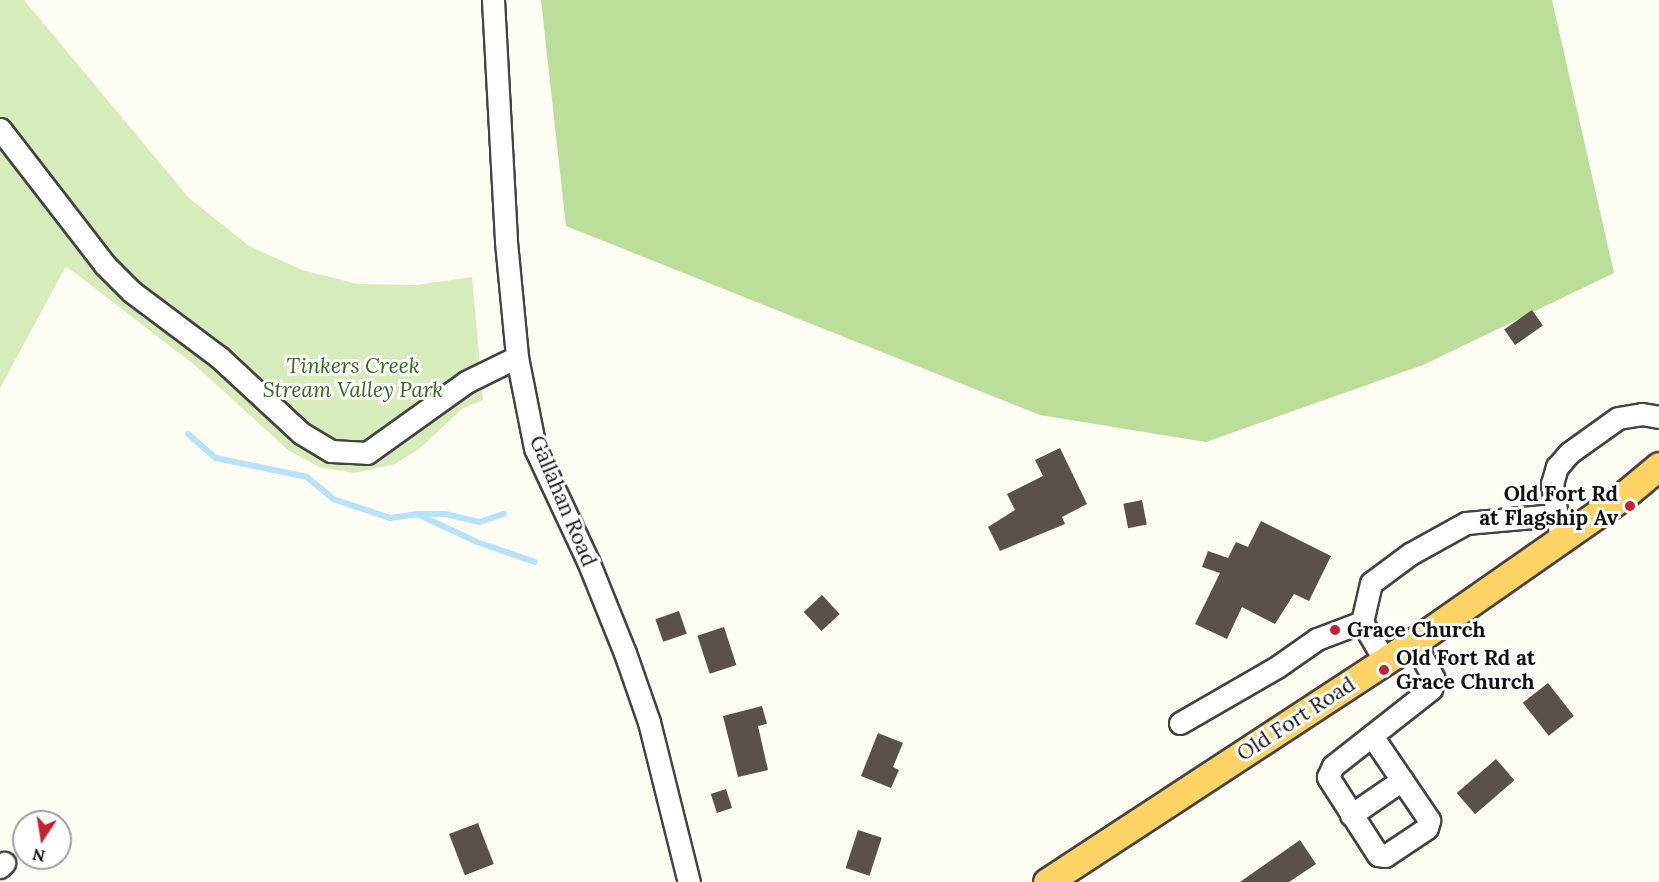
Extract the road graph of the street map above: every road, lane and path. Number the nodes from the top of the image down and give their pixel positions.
1 (493, 0) edge
2 (0, 129) edge
3 (517, 357) junction
4 (1659, 417) edge
5 (1659, 466) edge
6 (1558, 527) junction
7 (1362, 622) junction
8 (1414, 642) junction
9 (1385, 661) junction
10 (1180, 723) dead end
11 (1372, 736) junction
12 (1402, 780) junction
13 (1351, 815) junction
14 (689, 882) edge
15 (1047, 882) edge

1 - 3 street, Gallahan Road
2 - 3 street
3 - 14 street, Gallahan Road
4 - 6 street
5 - 6 main road, Old Fort Road
6 - 7 street
6 - 8 main road, Old Fort Road
7 - 9 street
7 - 10 street
8 - 9 main road, Old Fort Road
8 - 11 street
9 - 15 main road, Old Fort Road
11 - 12 street
11 - 13 street
12 - 13 street
12 - 13 street

